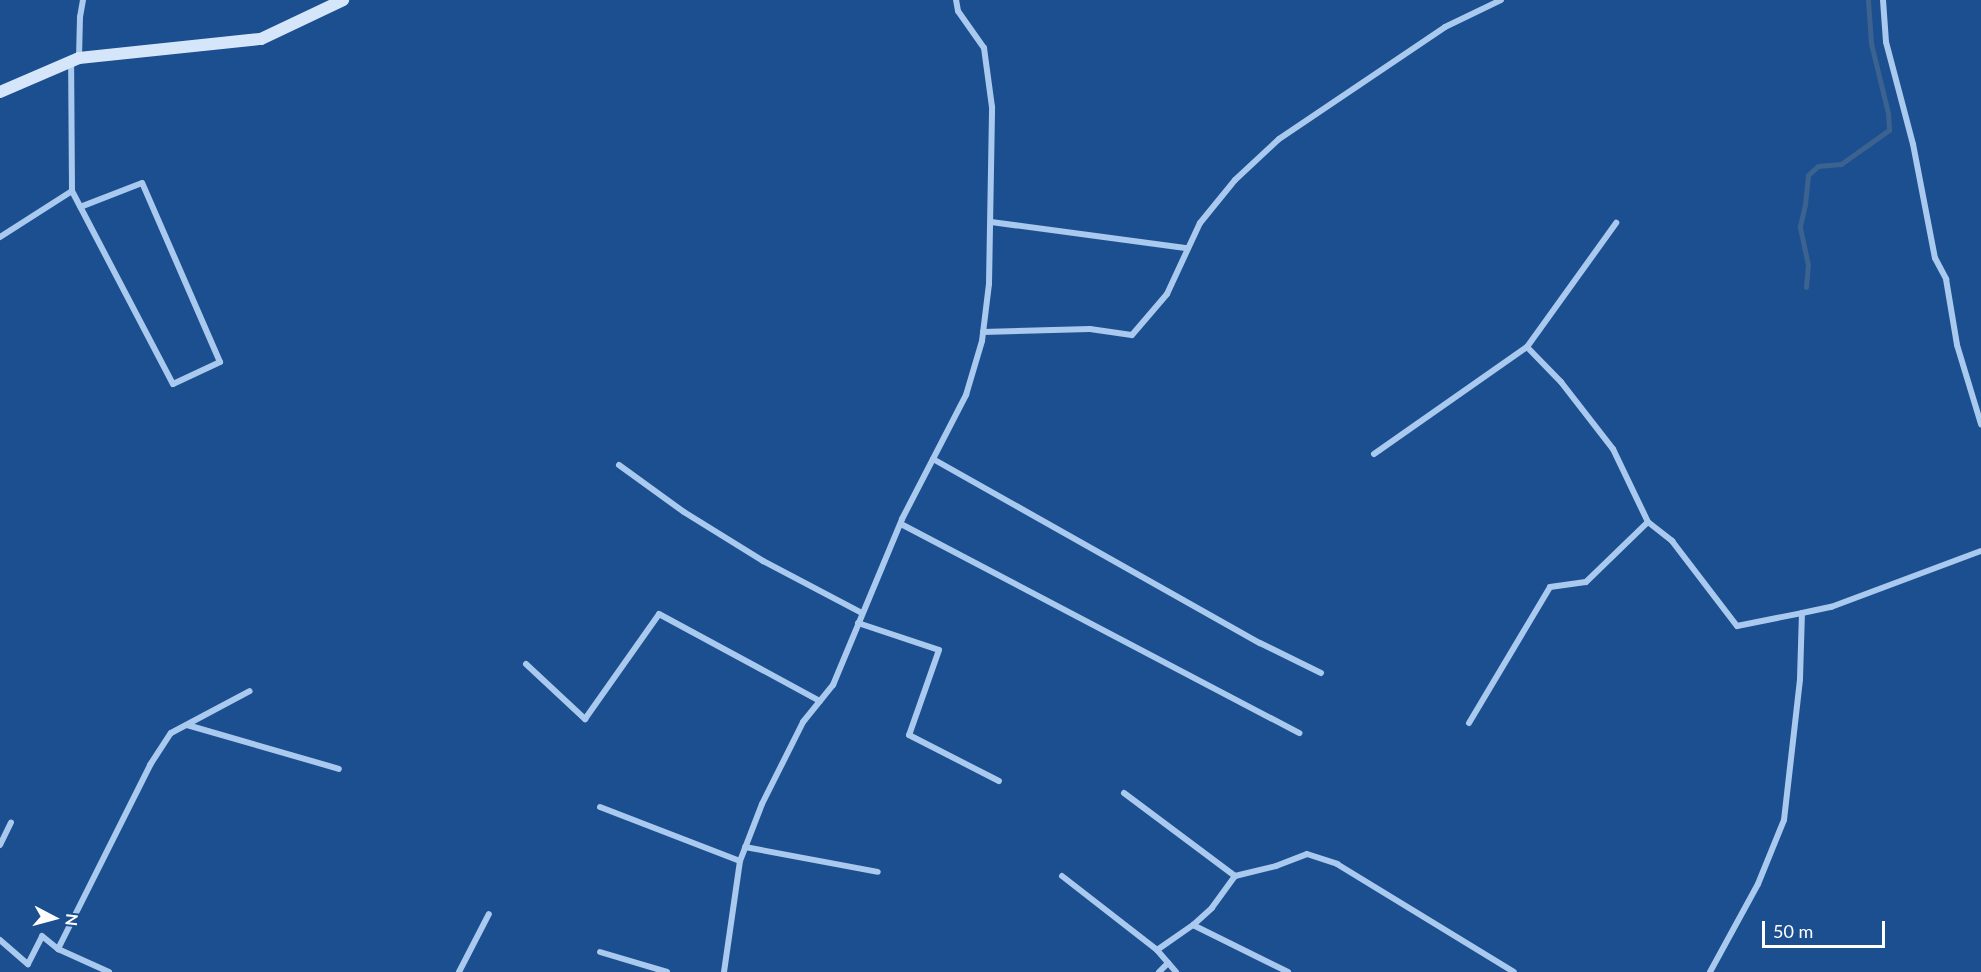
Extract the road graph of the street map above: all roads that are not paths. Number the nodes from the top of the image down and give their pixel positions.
1 (83, 0) edge
2 (343, 0) edge
3 (956, 0) edge
4 (1501, 0) edge
5 (1883, 0) edge
6 (75, 61) junction
7 (0, 92) edge
8 (72, 191) junction
9 (80, 207) junction
10 (990, 222) junction
11 (1616, 223) dead end
12 (0, 237) edge
13 (1187, 248) junction
14 (983, 332) junction
15 (1527, 347) junction
16 (1981, 424) edge
17 (1374, 454) dead end
18 (933, 459) junction
19 (619, 465) dead end
20 (1648, 522) junction
21 (900, 524) junction
22 (1981, 551) edge
23 (862, 613) junction
24 (1802, 613) junction
25 (858, 623) junction
26 (526, 664) dead end
27 (1321, 673) dead end
28 (250, 691) dead end
29 (820, 701) junction
30 (1469, 723) dead end
31 (186, 725) junction
32 (1299, 733) dead end
33 (339, 769) dead end
34 (999, 781) dead end
35 (1124, 793) dead end
36 (600, 807) dead end
37 (10, 822) dead end
38 (0, 845) edge
39 (745, 847) junction
40 (740, 861) junction
41 (878, 872) dead end
42 (1062, 876) dead end
43 (1235, 876) junction
44 (489, 914) dead end
45 (1193, 925) junction
46 (0, 940) edge
47 (58, 949) junction
48 (1157, 950) junction
49 (600, 952) dead end
50 (1168, 963) junction
51 (97, 970) edge
52 (109, 972) edge
53 (459, 972) edge
54 (667, 972) edge
55 (724, 972) edge
56 (1159, 972) edge
57 (1176, 972) edge
58 (1288, 972) edge
59 (1514, 972) edge
60 (1710, 972) edge

1 - 6 street
2 - 6 street
3 - 10 street
4 - 13 street
5 - 16 street
6 - 7 street
6 - 8 street
8 - 9 street
8 - 12 street
9 - 9 street
10 - 13 street
10 - 14 street
11 - 15 street
13 - 14 street
14 - 18 street
15 - 17 street
15 - 20 street
18 - 21 street
18 - 27 street
19 - 23 street
20 - 24 street
20 - 30 street
21 - 23 street
21 - 32 street
22 - 24 street
23 - 25 street
24 - 60 street
25 - 29 street
25 - 34 street
26 - 29 street
28 - 31 street
29 - 39 street
31 - 33 street
31 - 47 street
35 - 43 street
36 - 40 street
37 - 38 street
39 - 40 street
39 - 41 street
40 - 55 street
42 - 48 street
43 - 45 street
43 - 59 street
44 - 53 street
45 - 48 street
45 - 58 street
46 - 47 street
47 - 51 street
48 - 50 street
49 - 54 street
50 - 56 street
50 - 57 street
51 - 52 street

